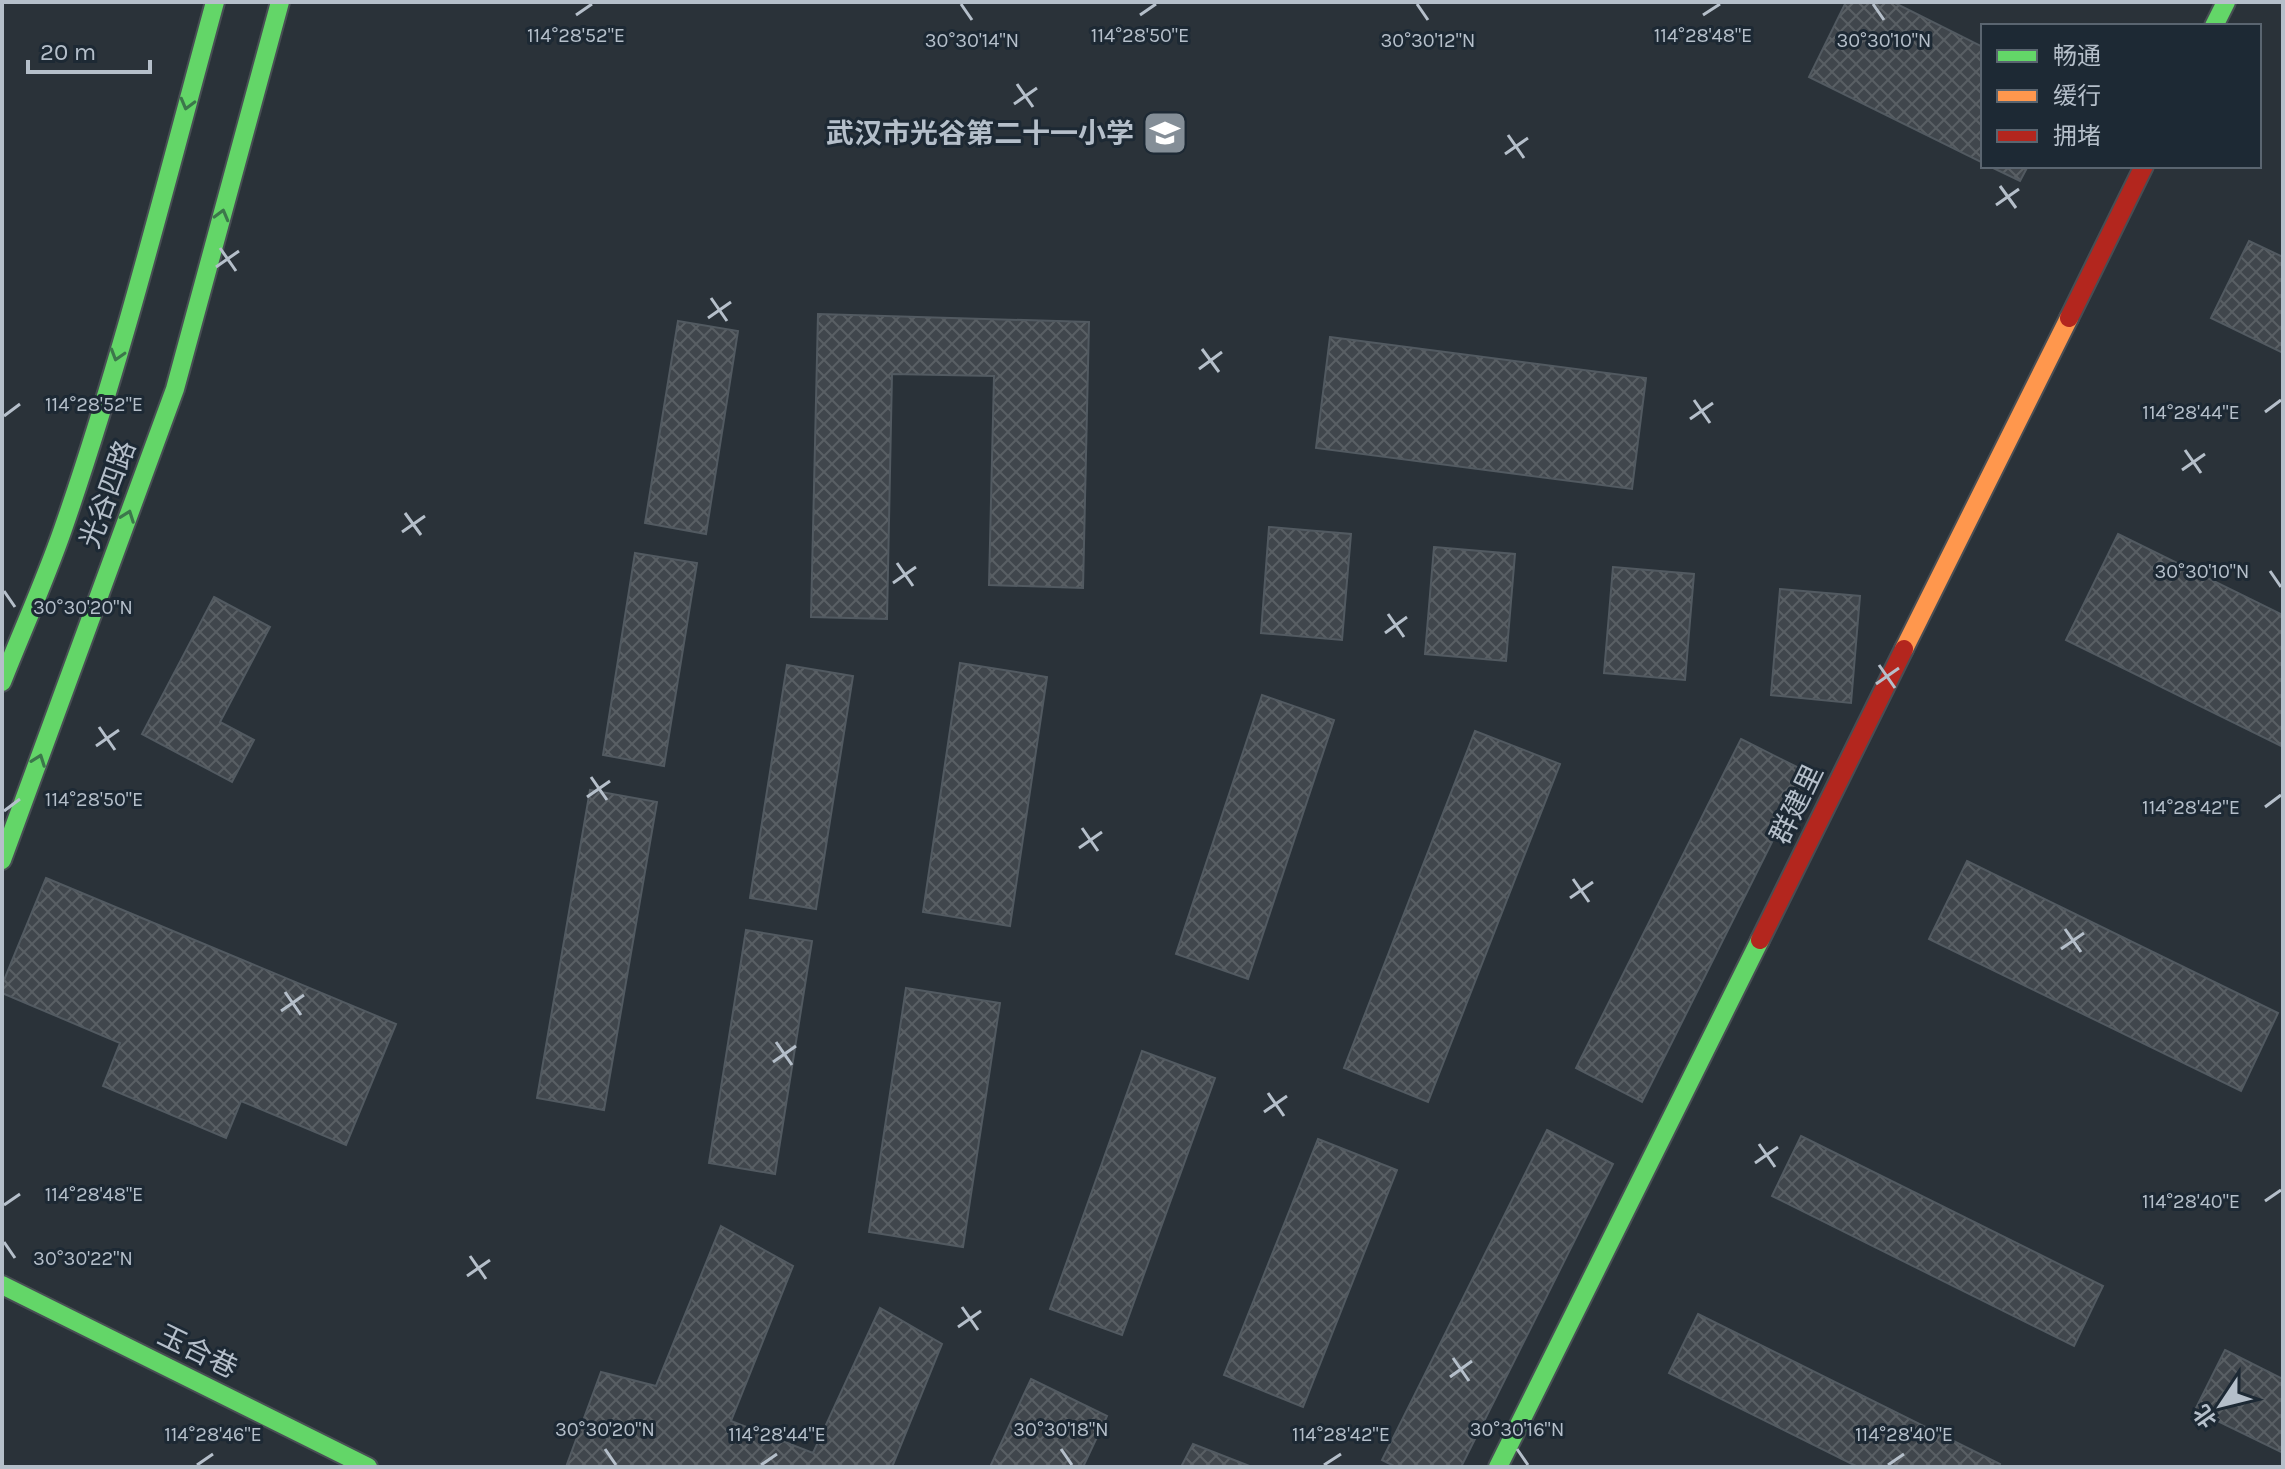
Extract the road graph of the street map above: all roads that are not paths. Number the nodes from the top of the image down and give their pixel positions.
1 (215, 2) edge
2 (280, 2) edge
3 (2226, 2) edge
4 (2215, 24) edge
5 (2143, 168) edge
6 (2, 682) edge
7 (2, 860) edge
8 (2, 1285) edge
9 (368, 1467) edge
10 (1498, 1467) edge

1 -> 6 street, 光谷四路
7 -> 2 street, 光谷四路
3 - 4 street
5 - 10 street, 群建里
8 - 9 street, 玉合巷

